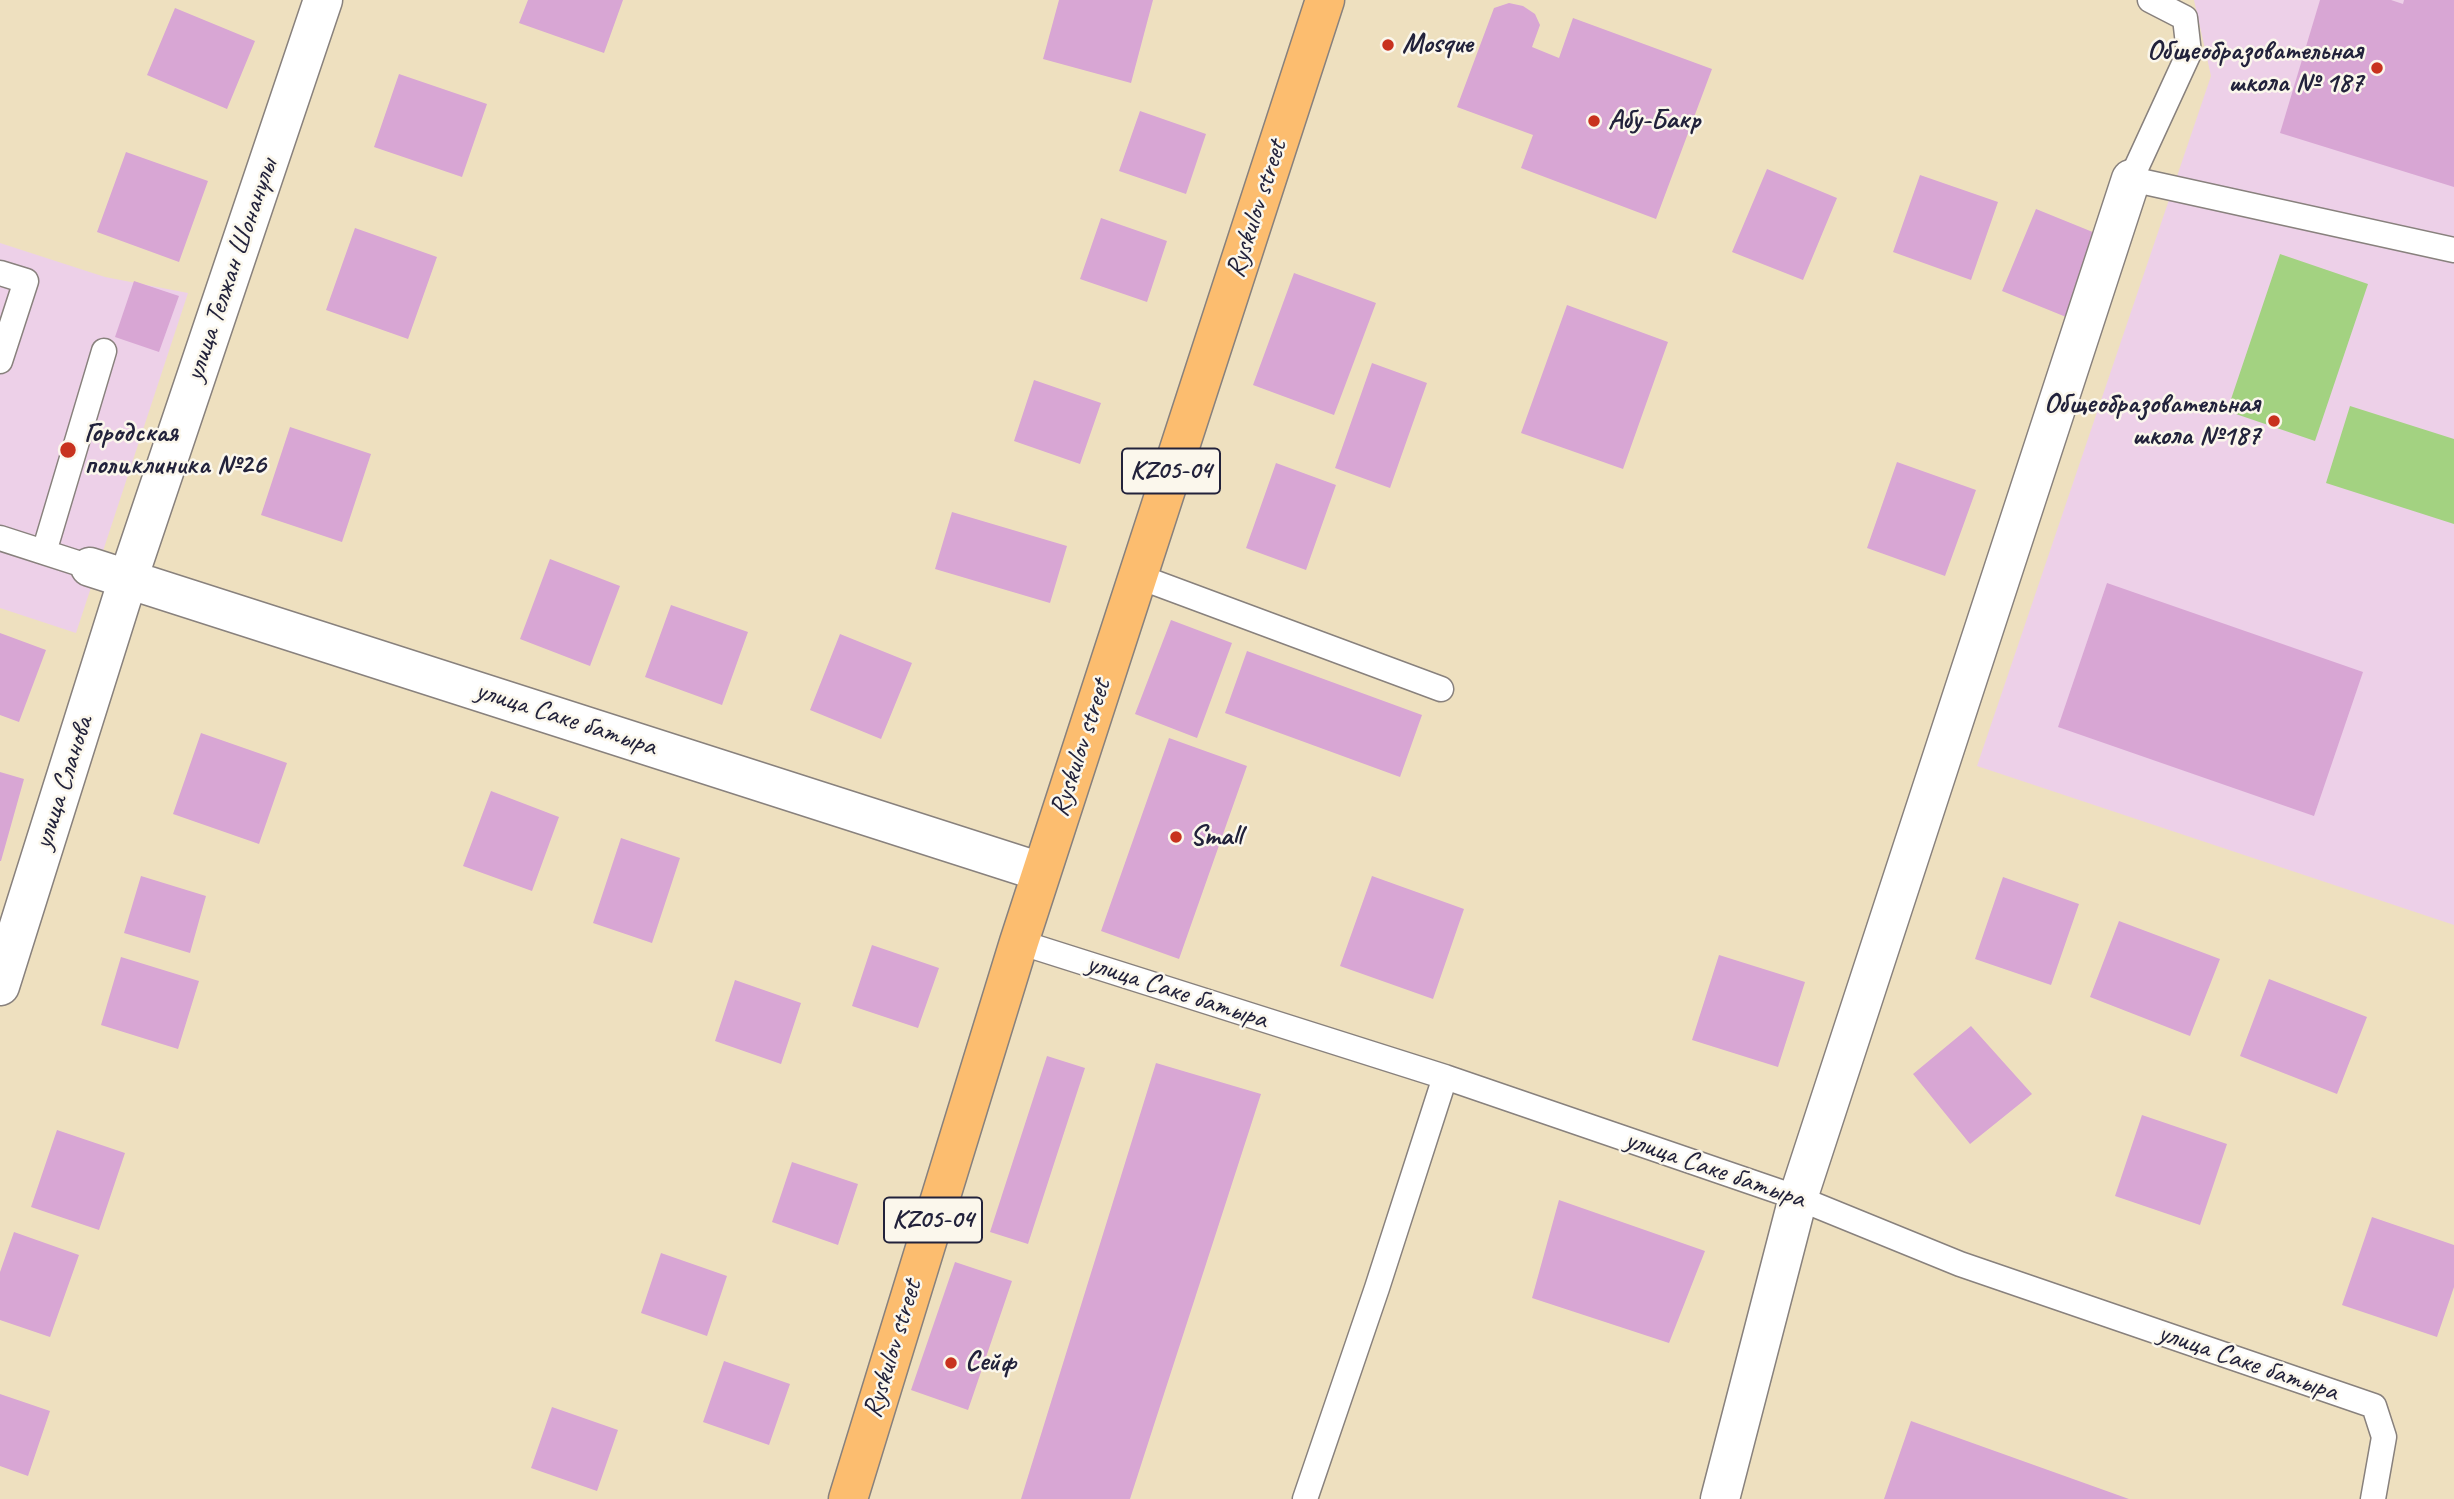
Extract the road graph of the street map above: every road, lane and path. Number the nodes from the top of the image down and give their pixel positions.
1 (323, 0) edge
2 (1325, 0) edge
3 (2150, 0) edge
4 (2131, 179) junction
5 (2454, 250) edge
6 (0, 273) edge
7 (104, 351) dead end
8 (0, 361) edge
9 (0, 538) edge
10 (44, 552) junction
11 (90, 567) joint
12 (1137, 576) junction
13 (128, 579) junction
14 (1441, 689) dead end
15 (1041, 872) junction
16 (1019, 942) junction
17 (0, 986) edge
18 (1444, 1077) junction
19 (1798, 1198) junction
20 (848, 1499) edge
21 (1305, 1499) edge
22 (1720, 1499) edge
23 (2373, 1499) edge

1 - 13 street, улица Телжан Шонанулы
2 - 12 main road, Ryskulov street / KZ05-04
3 - 4 lane
4 - 5 lane
4 - 19 street
6 - 8 lane
7 - 10 lane
9 - 10 lane
10 - 11 lane
11 - 13 street, улица Саке батыра
12 - 14 lane
12 - 15 main road, Ryskulov street / KZ05-04
13 - 15 street, улица Саке батыра
13 - 17 street, улица Сланова
15 - 16 main road, Ryskulov street / KZ05-04
16 - 18 lane, улица Саке батыра
16 - 20 main road, Ryskulov street / KZ05-04
18 - 19 lane, улица Саке батыра
18 - 21 lane
19 - 22 street
19 - 23 lane, улица Саке батыра

